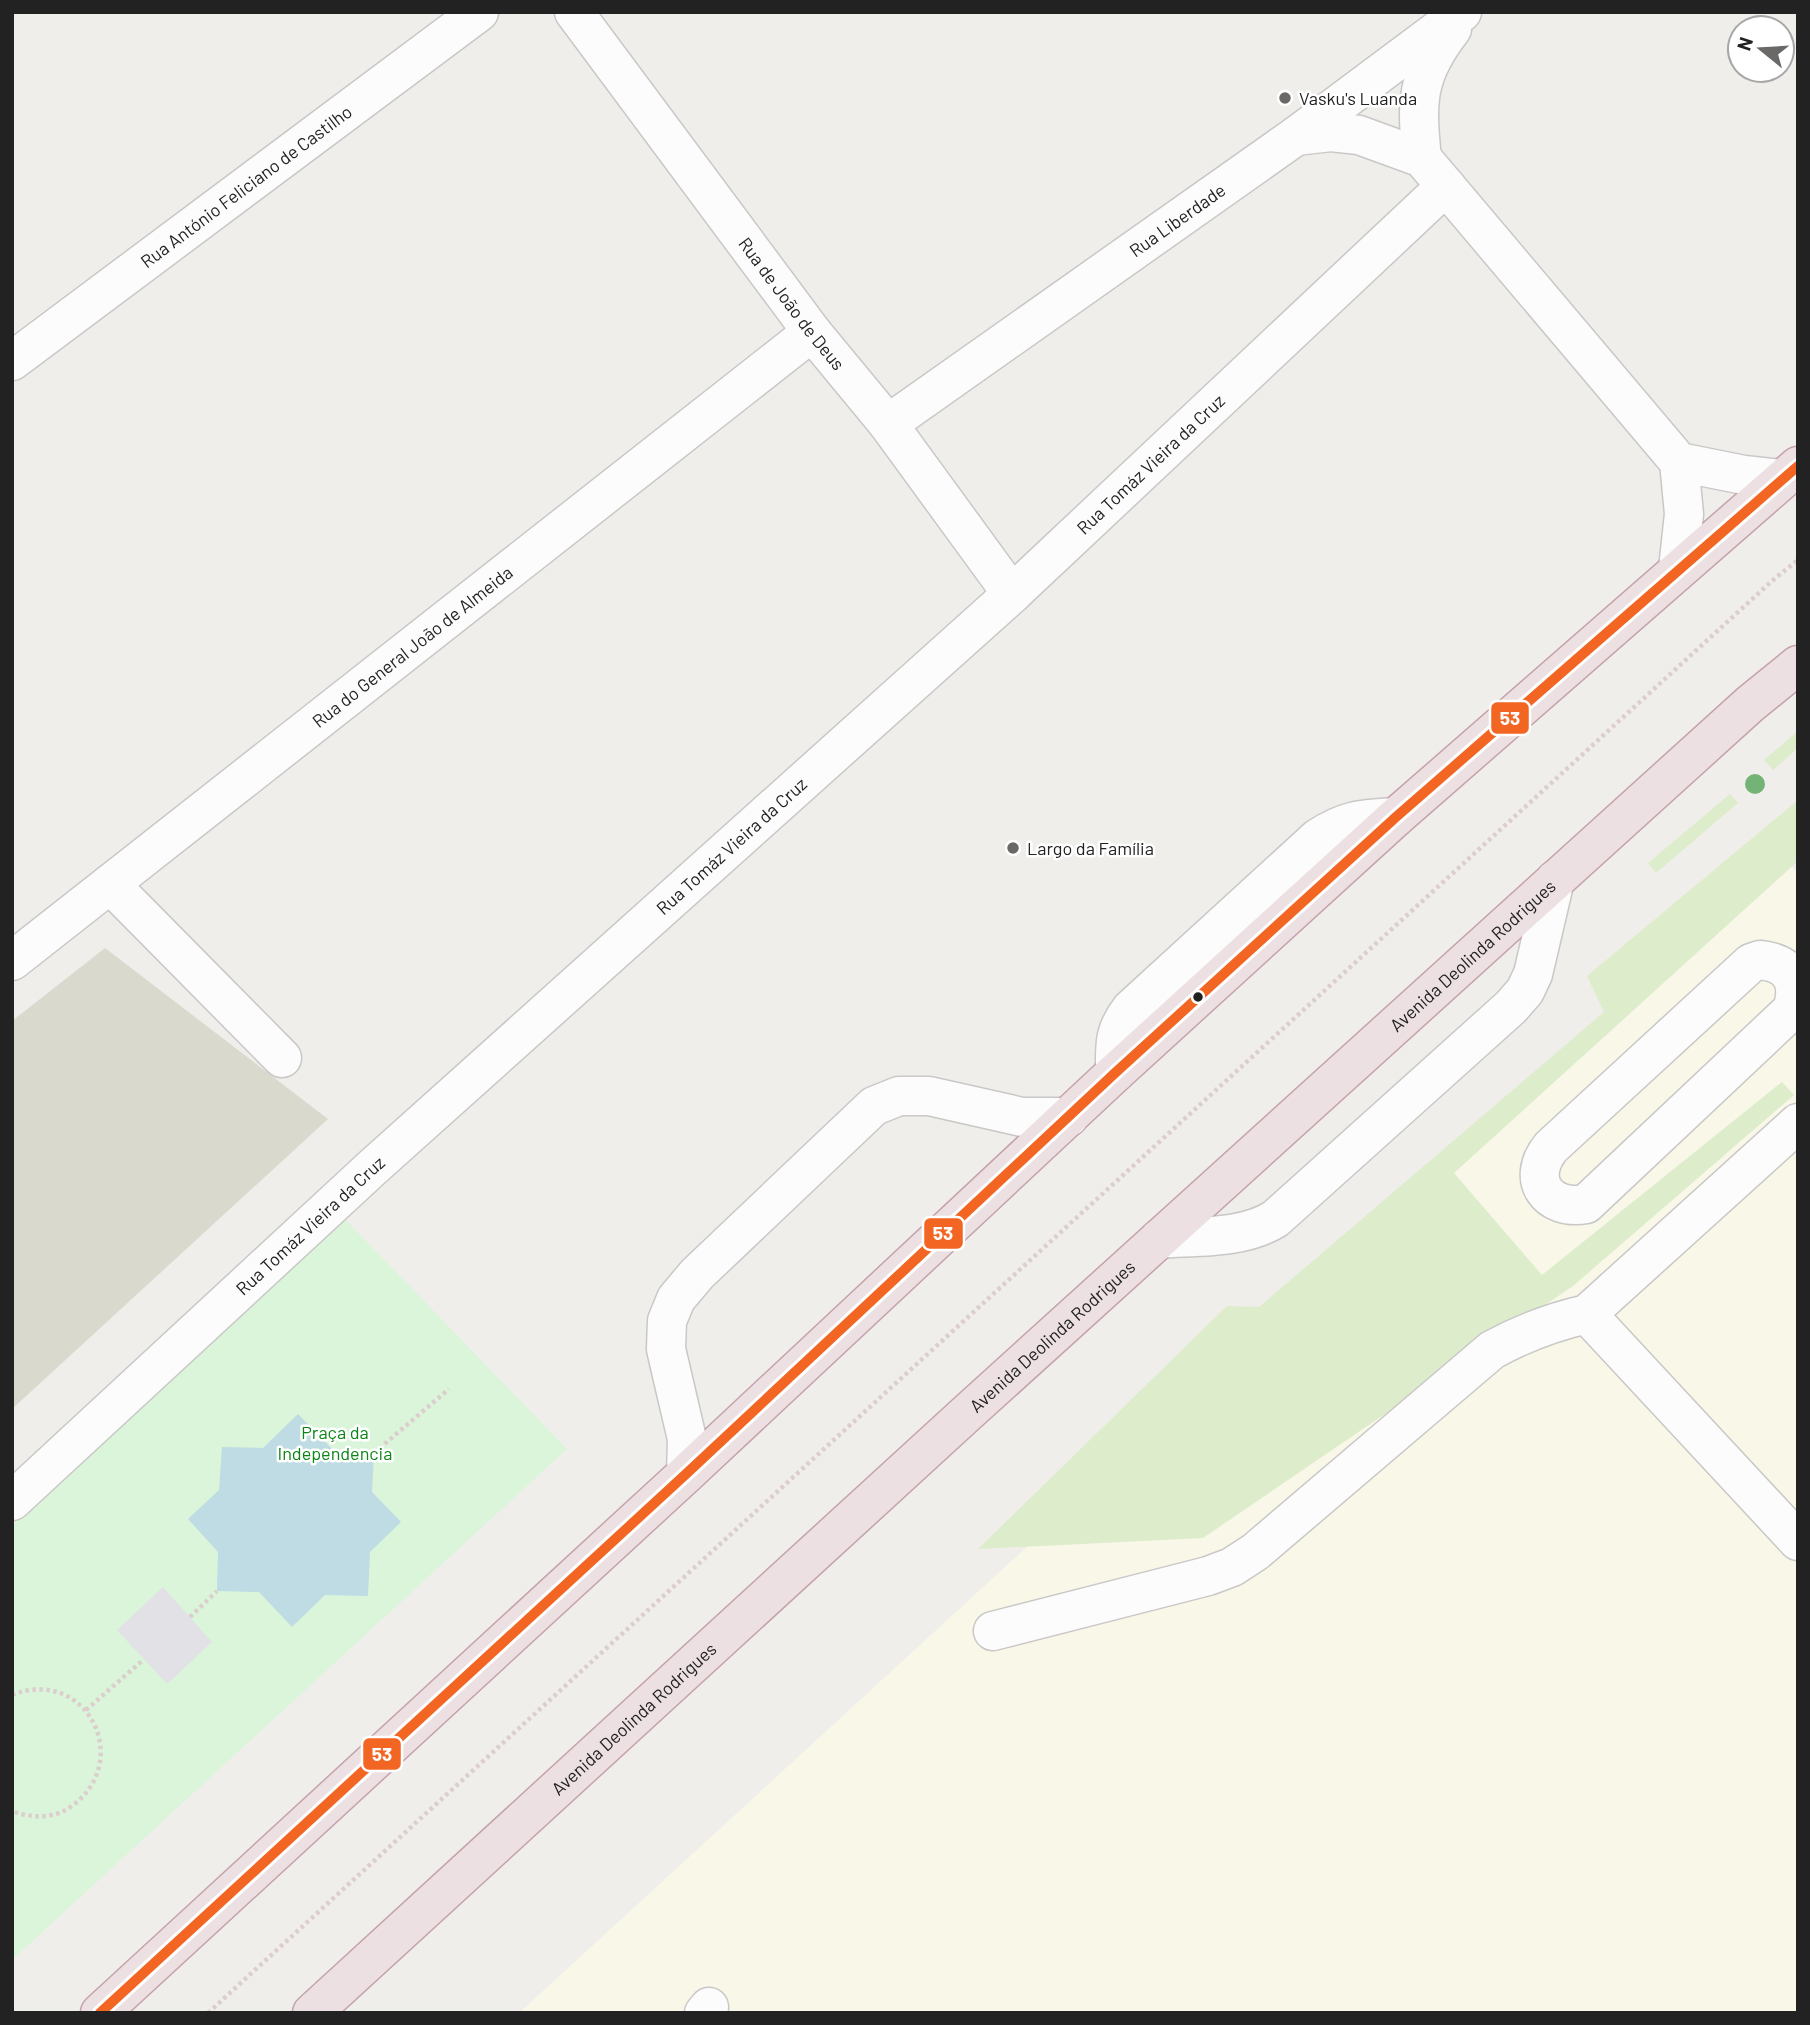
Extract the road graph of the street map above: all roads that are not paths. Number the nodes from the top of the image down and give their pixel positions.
1 (479, 12) edge
2 (574, 12) edge
3 (1463, 12) edge
4 (1296, 136) junction
5 (1434, 172) junction
6 (812, 332) junction
7 (12, 361) edge
8 (888, 424) junction
9 (1679, 461) junction
10 (1790, 472) edge
11 (1678, 569) junction
12 (1012, 594) junction
13 (1798, 665) edge
14 (1555, 880) junction
15 (110, 884) junction
16 (12, 961) edge
17 (1791, 1023) edge
18 (282, 1058) dead end
19 (1069, 1117) junction
20 (1798, 1123) edge
21 (1159, 1239) junction
22 (1587, 1314) junction
23 (687, 1474) junction
24 (12, 1501) edge
25 (1798, 1541) edge
26 (993, 1631) dead end
27 (100, 2013) edge
28 (312, 2013) edge

1 - 7 street, Rua António Feliciano de Castilho
2 - 6 street, Rua de João de Deus
3 - 4 street, Rua Liberdade
3 - 5 street
4 - 5 street
4 - 8 street, Rua Liberdade
5 - 9 street
5 - 12 street, Rua Tomáz Vieira da Cruz
6 - 8 street, Rua de João de Deus
6 - 15 street, Rua do General João de Almeida
8 - 12 street, Rua de João de Deus
9 - 10 street
9 - 11 street
10 - 11 highway
11 - 19 highway
12 - 24 street, Rua Tomáz Vieira da Cruz
13 - 14 highway, Avenida Deolinda Rodrigues
14 - 21 highway, Avenida Deolinda Rodrigues
14 - 21 street
15 - 16 street, Rua do General João de Almeida
15 - 18 street
17 - 17 street
19 - 23 highway
19 - 23 street
20 - 22 street
21 - 28 highway, Avenida Deolinda Rodrigues
22 - 25 street
22 - 26 street
23 - 27 highway

